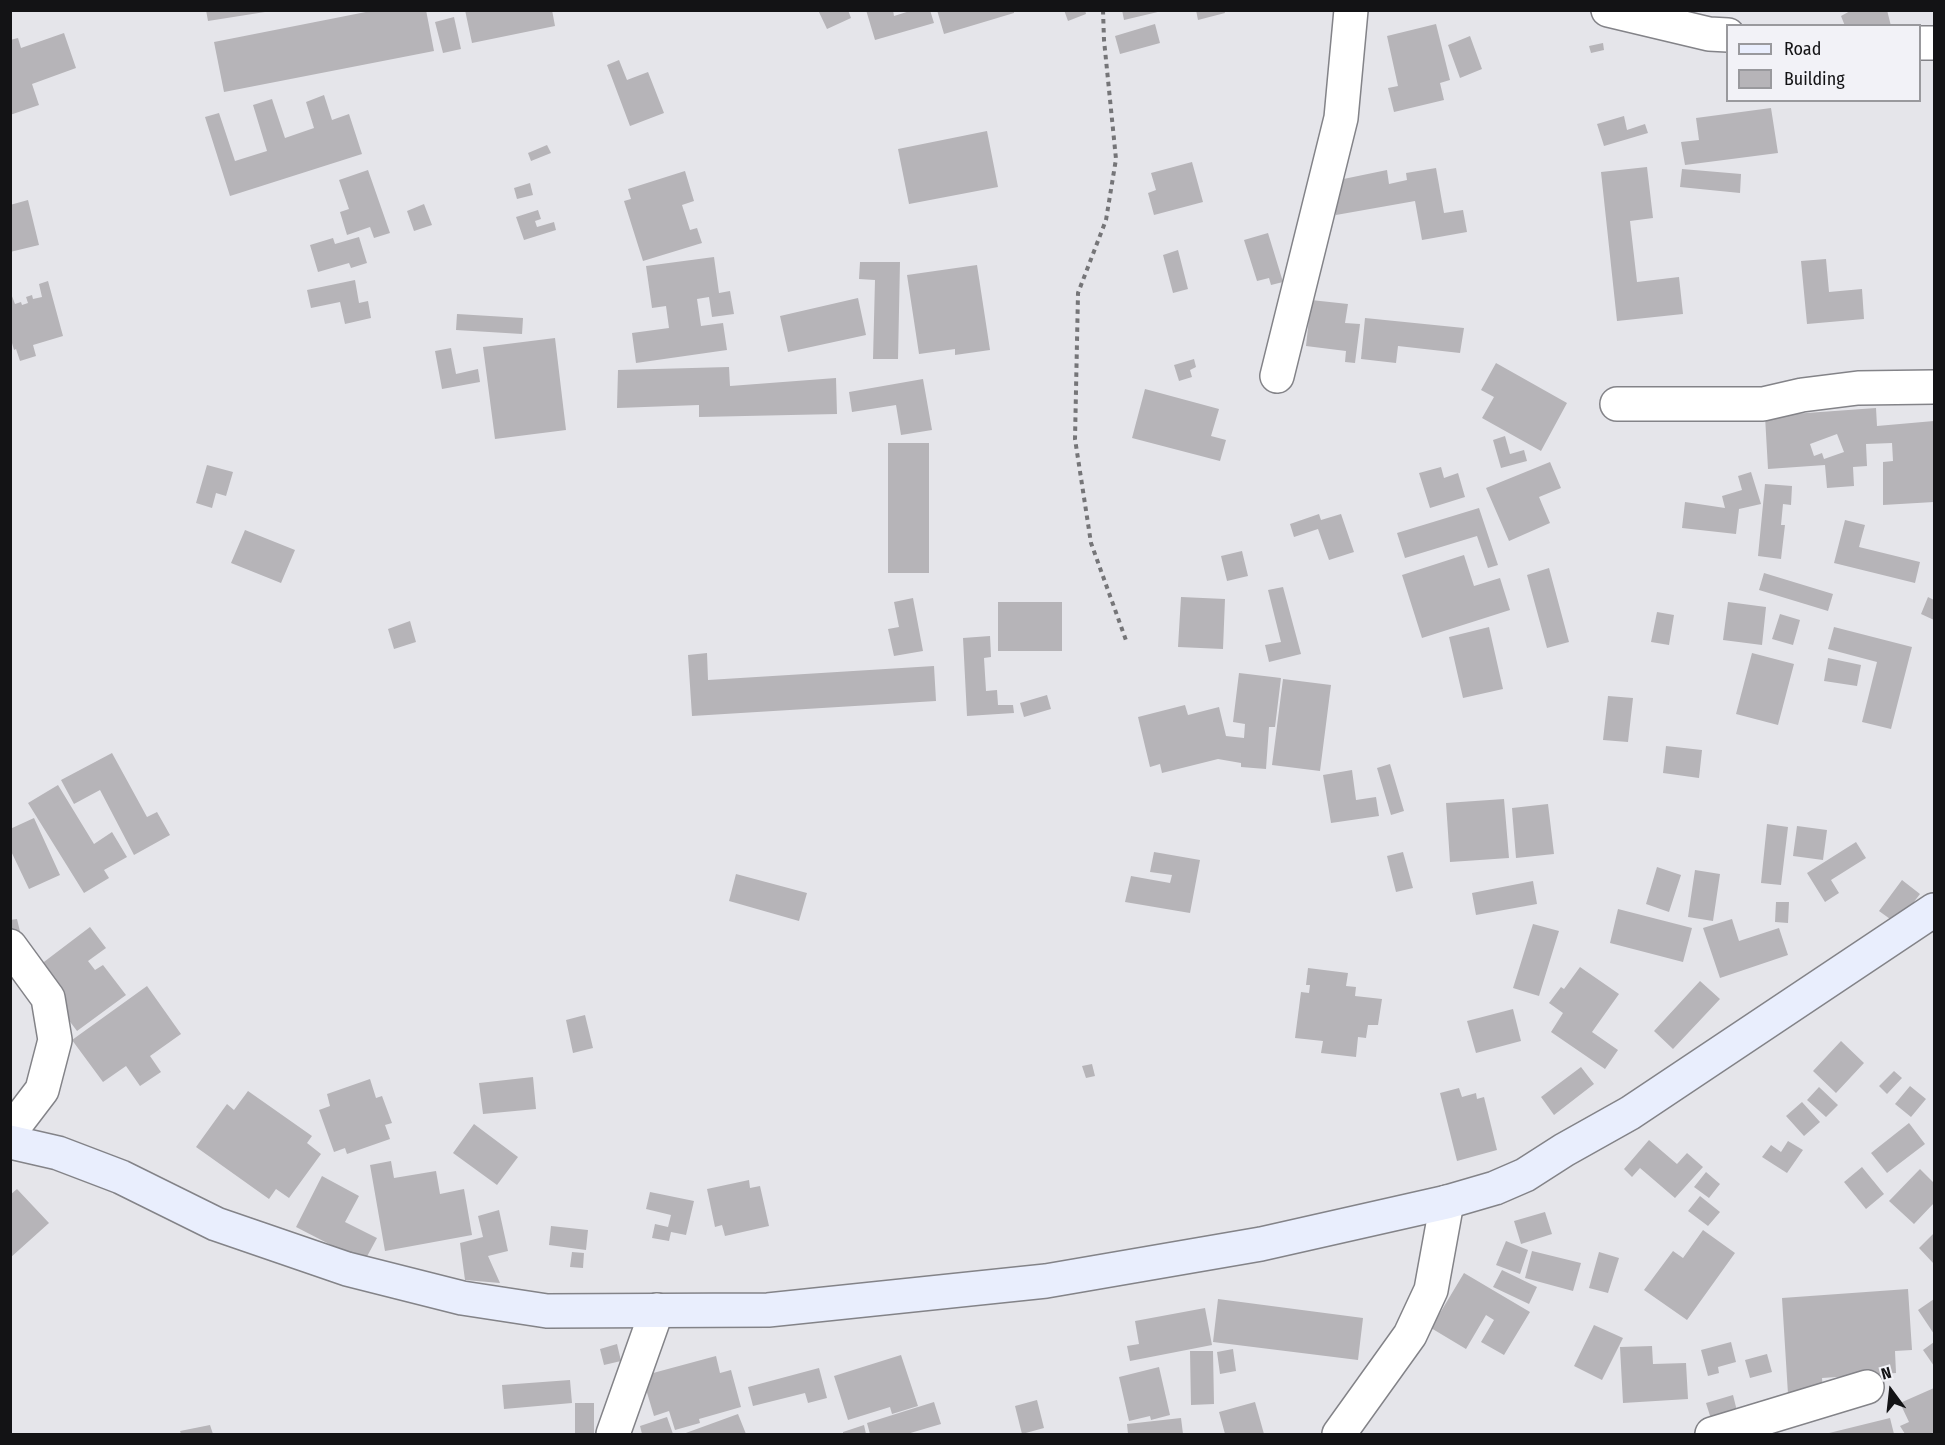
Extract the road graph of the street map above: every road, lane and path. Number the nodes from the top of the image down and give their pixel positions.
1 (1103, 10) edge
2 (1351, 10) edge
3 (1608, 10) edge
4 (1726, 35) edge
5 (1278, 376) dead end
6 (1935, 387) edge
7 (1617, 405) dead end
8 (1127, 644) dead end
9 (1935, 910) edge
10 (10, 946) edge
11 (10, 1132) edge
12 (10, 1142) edge
13 (1447, 1202) junction
14 (657, 1310) junction
15 (1867, 1387) dead end
16 (613, 1434) edge
17 (1339, 1434) edge
18 (1712, 1434) edge

1 - 8 path
2 - 5 street
3 - 4 street
6 - 7 street
9 - 13 street
10 - 11 street
12 - 14 street
13 - 14 street
13 - 17 street
14 - 16 street
15 - 18 street

